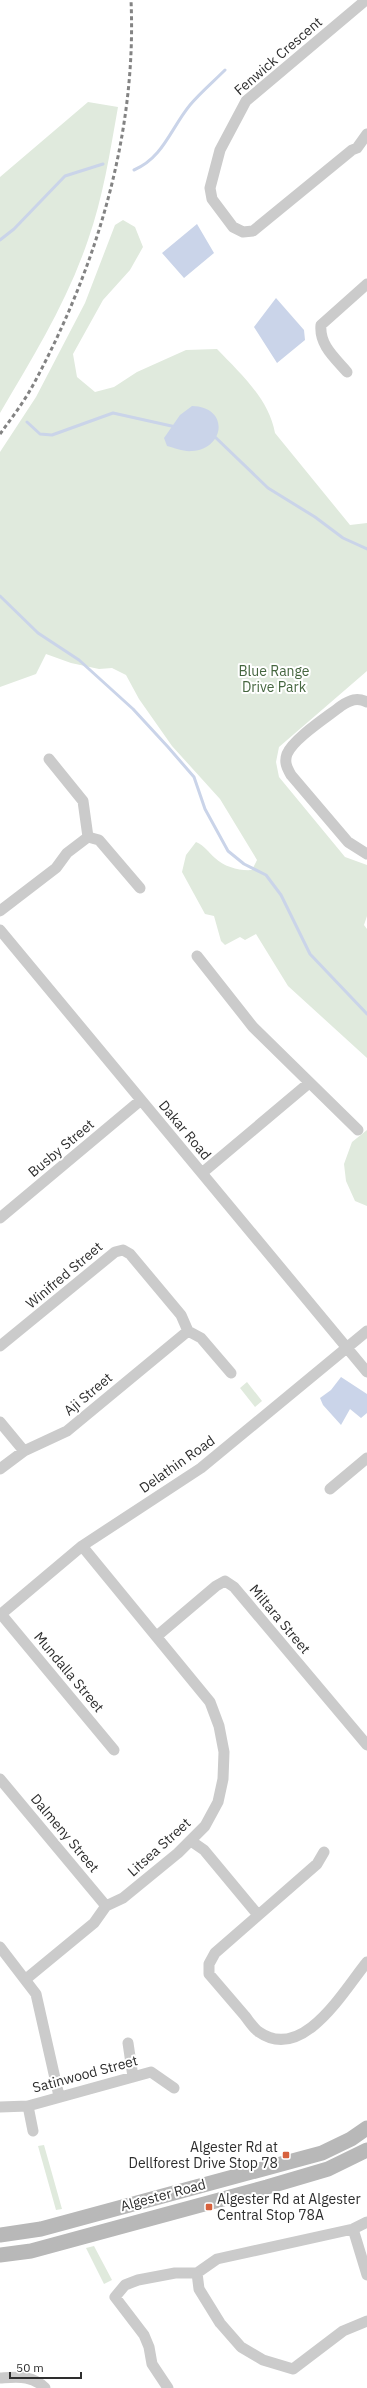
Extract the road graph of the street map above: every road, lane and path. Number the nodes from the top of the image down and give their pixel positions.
1 (366, 0) edge
2 (367, 134) edge
3 (367, 284) edge
4 (348, 372) dead end
5 (367, 702) edge
6 (49, 759) dead end
7 (88, 837) junction
8 (367, 854) edge
9 (140, 888) dead end
10 (0, 911) edge
11 (0, 930) edge
12 (197, 956) dead end
13 (309, 1083) junction
14 (141, 1100) junction
15 (358, 1130) dead end
16 (202, 1173) junction
17 (0, 1218) edge
18 (188, 1331) junction
19 (367, 1331) edge
20 (0, 1346) edge
21 (347, 1348) junction
22 (367, 1372) edge
23 (230, 1373) dead end
24 (0, 1422) edge
25 (24, 1451) junction
26 (365, 1463) edge
27 (0, 1469) edge
28 (330, 1489) dead end
29 (82, 1546) junction
30 (0, 1614) edge
31 (157, 1636) junction
32 (367, 1745) edge
33 (114, 1750) dead end
34 (0, 1779) edge
35 (191, 1841) junction
36 (324, 1852) dead end
37 (106, 1906) junction
38 (258, 1915) junction
39 (0, 1947) edge
40 (367, 1962) edge
41 (26, 1979) junction
42 (128, 2043) dead end
43 (133, 2077) junction
44 (174, 2088) dead end
45 (59, 2096) junction
46 (0, 2106) edge
47 (28, 2106) junction
48 (367, 2128) edge
49 (34, 2131) dead end
50 (367, 2150) edge
51 (367, 2222) edge
52 (353, 2229) junction
53 (0, 2235) edge
54 (0, 2255) edge
55 (197, 2273) junction
56 (367, 2276) edge
57 (367, 2321) edge
58 (0, 2378) edge
59 (45, 2388) edge
60 (168, 2388) edge

1 - 2 street, Fenwick Crescent
3 - 4 street
5 - 8 street
6 - 7 street
7 - 9 street
7 - 10 street
11 - 14 street, Dakar Road
12 - 13 street
13 - 15 street
13 - 16 street
14 - 16 street, Dakar Road
14 - 17 street, Busby Street
16 - 21 street, Dakar Road
18 - 20 street, Winifred Street
18 - 23 street
18 - 25 street, Aji Street
19 - 21 street, Delathin Road
21 - 22 street, Dakar Road
21 - 29 street, Delathin Road
24 - 25 street
25 - 27 street, Aji Street
26 - 28 street
29 - 30 street, Delathin Road
29 - 31 street, Litsea Street
30 - 33 street, Mundalla Street
31 - 32 street, Miltara Street
31 - 35 street, Litsea Street
34 - 37 street, Dalmeny Street
35 - 37 street, Litsea Street
35 - 38 street
36 - 38 street
37 - 41 street, Litsea Street
38 - 40 street
39 - 41 street
41 - 45 street
42 - 43 street
43 - 44 street, Satinwood Street
43 - 45 street, Satinwood Street
45 - 47 street, Satinwood Street
46 - 47 street, Satinwood Street
47 - 49 street
48 - 53 main road, Algester Road
50 - 54 main road, Algester Road
51 - 52 street
52 - 55 street
52 - 56 street
55 - 57 street
55 - 60 street
58 - 59 street

